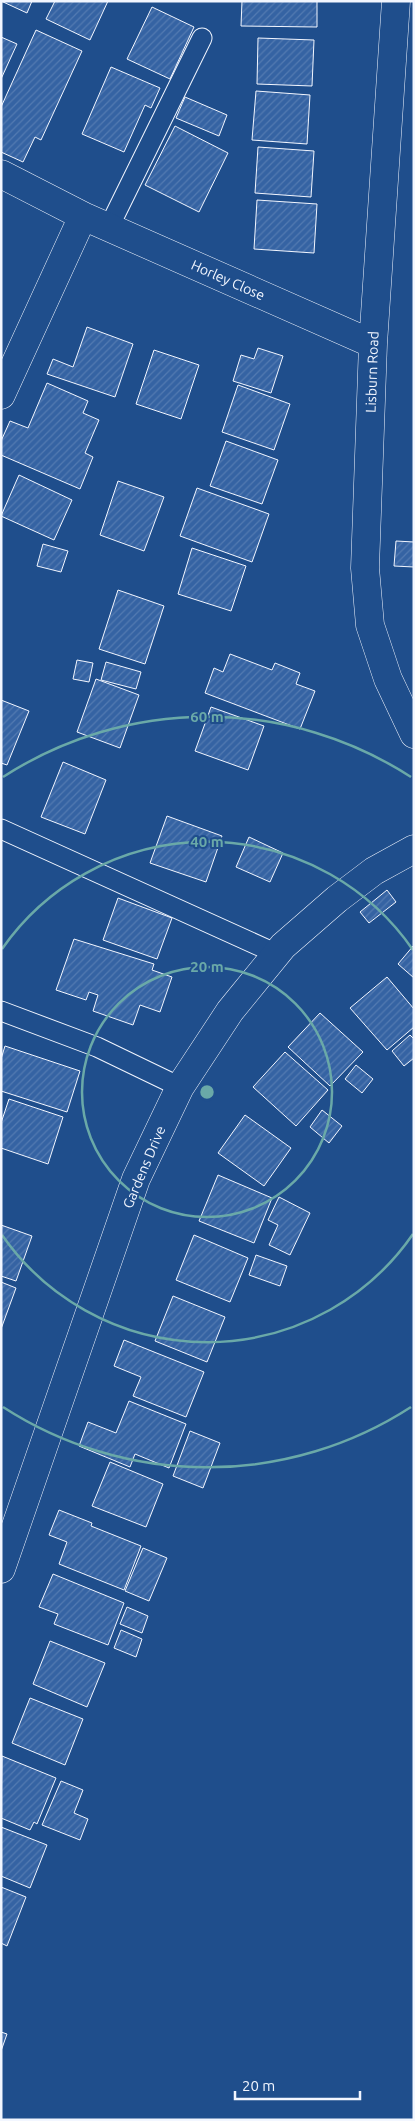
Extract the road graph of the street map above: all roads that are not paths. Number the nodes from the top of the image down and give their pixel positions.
1 (396, 1) edge
2 (202, 38) dead end
3 (1, 174) edge
4 (83, 216) junction
5 (109, 228) junction
6 (373, 344) junction
7 (1, 395) edge
8 (414, 734) edge
9 (1, 829) edge
10 (414, 849) edge
11 (277, 954) junction
12 (1, 1011) edge
13 (180, 1087) junction
14 (1, 1569) edge

1 - 6 street, Lisburn Road
2 - 5 lane
3 - 4 street, Horley Close
4 - 5 street, Horley Close
4 - 7 street
5 - 6 street, Horley Close
6 - 8 street, Lisburn Road
9 - 11 lane
10 - 11 street, Gardens Drive
11 - 13 street, Gardens Drive
12 - 13 lane
13 - 14 street, Gardens Drive

